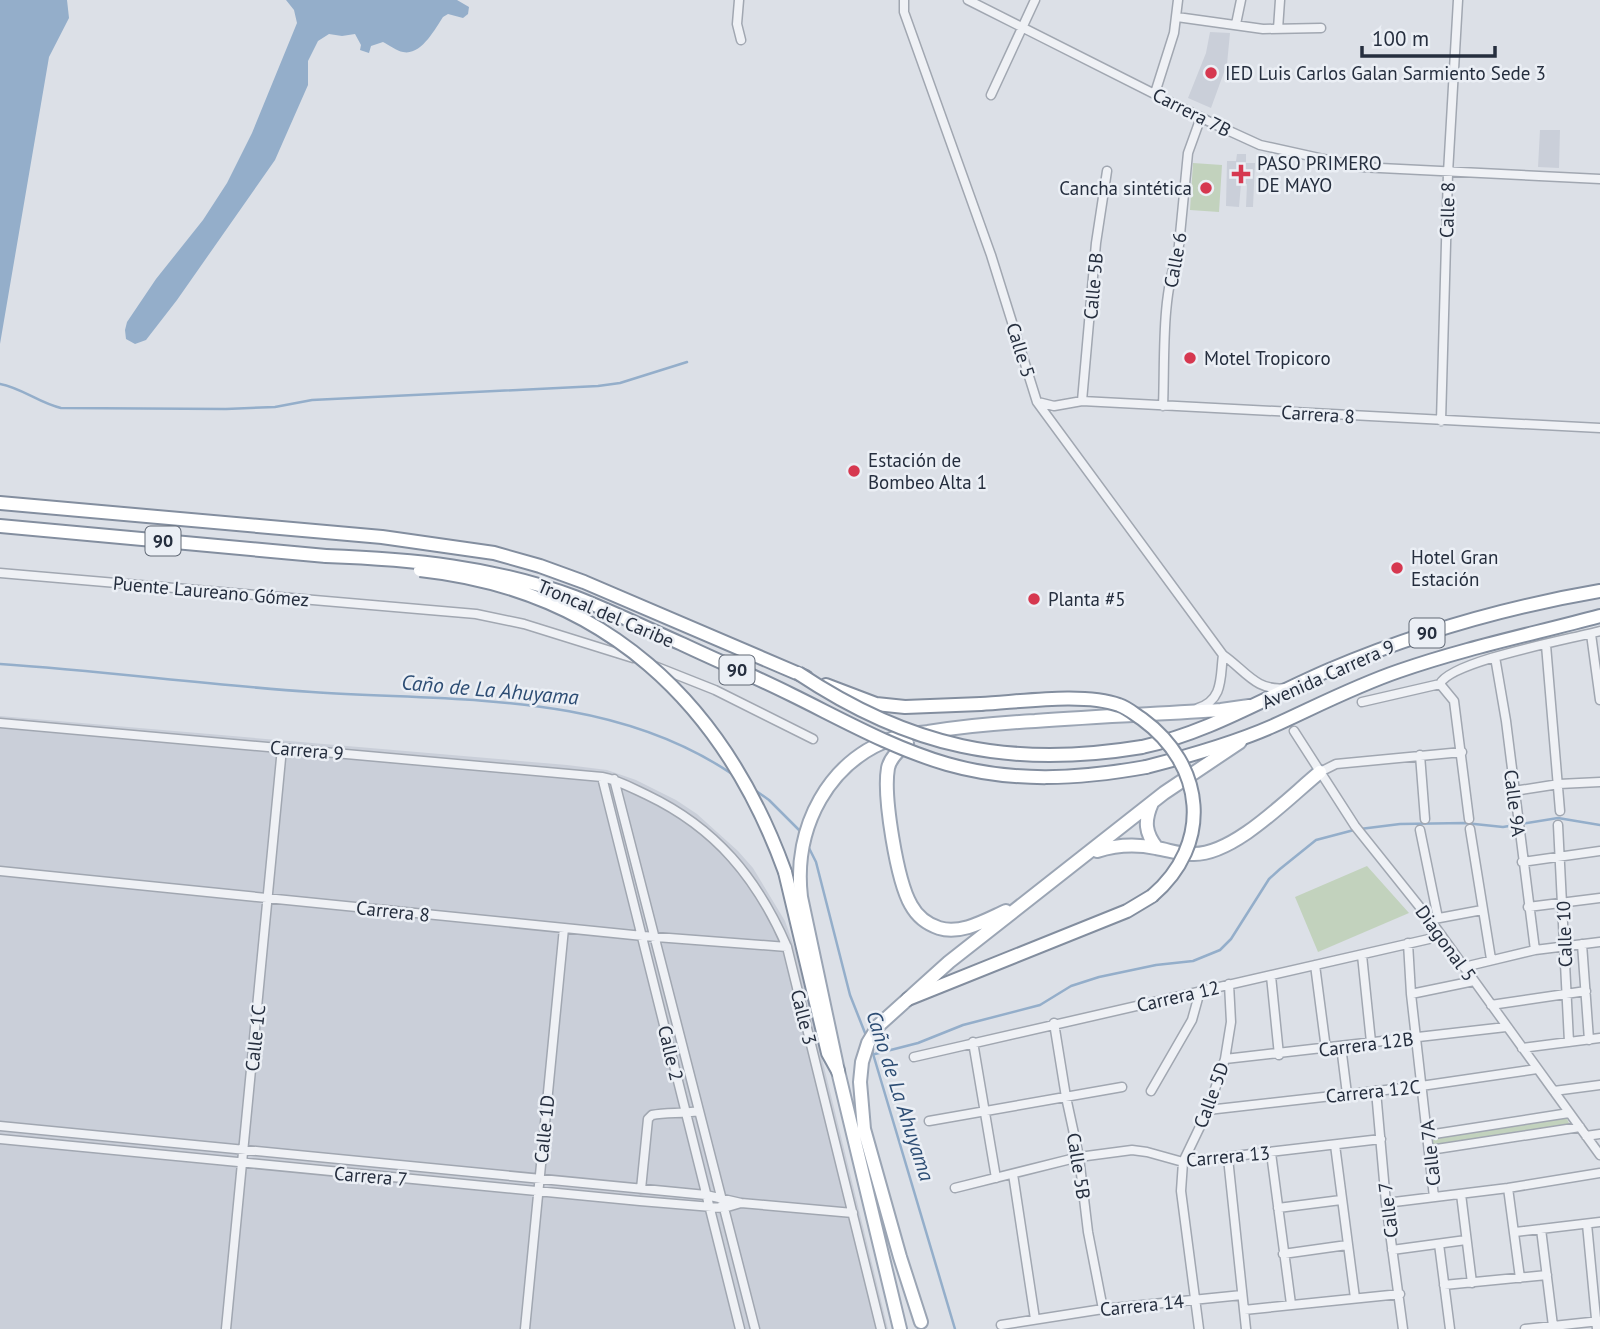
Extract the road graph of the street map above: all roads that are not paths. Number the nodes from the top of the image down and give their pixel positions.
1 (739, 0) edge
2 (904, 0) edge
3 (968, 0) edge
4 (1035, 0) edge
5 (1178, 0) edge
6 (1241, 0) edge
7 (1280, 0) edge
8 (1458, 0) edge
9 (1177, 17) junction
10 (1236, 24) junction
11 (1023, 27) junction
12 (1321, 28) dead end
13 (1278, 29) junction
14 (741, 40) dead end
15 (1155, 93) junction
16 (991, 95) dead end
17 (1201, 117) junction
18 (1107, 171) dead end
19 (1448, 173) junction
20 (1600, 179) edge
21 (1082, 401) junction
22 (1037, 402) junction
23 (1163, 406) junction
24 (1441, 421) junction
25 (1600, 428) edge
26 (0, 503) edge
27 (0, 526) edge
28 (326, 556) junction
29 (0, 573) edge
30 (1600, 592) edge
31 (1600, 616) edge
32 (1595, 632) edge
33 (1546, 645) junction
34 (1223, 655) junction
35 (1495, 657) junction
36 (798, 673) junction
37 (1441, 681) junction
38 (1292, 687) junction
39 (1600, 696) edge
40 (1362, 702) dead end
41 (1263, 703) junction
42 (1182, 713) junction
43 (0, 723) edge
44 (1272, 726) junction
45 (1294, 731) dead end
46 (918, 734) junction
47 (809, 737) dead end
48 (1142, 747) joint
49 (282, 748) junction
50 (1462, 752) junction
51 (1420, 755) junction
52 (1146, 767) joint
53 (1320, 772) junction
54 (602, 777) junction
55 (614, 779) junction
56 (1600, 782) edge
57 (1559, 784) junction
58 (1514, 791) junction
59 (1152, 803) junction
60 (1560, 811) dead end
61 (1425, 819) dead end
62 (1469, 819) dead end
63 (1558, 825) dead end
64 (1470, 829) dead end
65 (1420, 830) dead end
66 (1157, 848) junction
67 (1600, 851) edge
68 (1086, 855) junction
69 (1560, 855) junction
70 (1522, 862) junction
71 (0, 871) edge
72 (269, 898) junction
73 (1600, 898) edge
74 (1563, 901) junction
75 (1023, 904) junction
76 (1528, 907) junction
77 (1482, 910) junction
78 (1434, 919) junction
79 (565, 928) junction
80 (643, 936) junction
81 (1442, 936) junction
82 (655, 937) junction
83 (1600, 942) edge
84 (1408, 943) junction
85 (1582, 944) junction
86 (1565, 945) junction
87 (787, 947) junction
88 (1535, 950) junction
89 (1362, 955) junction
90 (1491, 959) junction
91 (1315, 965) junction
92 (1464, 967) junction
93 (1271, 976) junction
94 (1474, 981) junction
95 (1229, 984) junction
96 (1200, 991) junction
97 (1586, 991) junction
98 (1566, 993) junction
99 (1411, 995) junction
100 (908, 999) junction
101 (1491, 1005) junction
102 (1054, 1023) junction
103 (1506, 1027) junction
104 (1416, 1038) junction
105 (1600, 1038) edge
106 (1589, 1040) junction
107 (973, 1042) junction
108 (1371, 1042) junction
109 (1569, 1042) junction
110 (1341, 1046) junction
111 (1522, 1048) junction
112 (1326, 1049) junction
113 (1279, 1055) junction
114 (914, 1057) dead end
115 (1225, 1059) junction
116 (1537, 1069) junction
117 (838, 1071) junction
118 (1600, 1085) edge
119 (1421, 1086) junction
120 (1122, 1087) dead end
121 (1151, 1091) dead end
122 (1376, 1091) junction
123 (1554, 1091) junction
124 (1347, 1094) junction
125 (1066, 1097) junction
126 (1208, 1110) junction
127 (698, 1111) junction
128 (984, 1113) junction
129 (1569, 1113) junction
130 (686, 1114) junction
131 (929, 1121) dead end
132 (0, 1126) edge
133 (1580, 1127) junction
134 (1600, 1134) edge
135 (1428, 1135) junction
136 (1586, 1136) junction
137 (0, 1139) edge
138 (1381, 1139) junction
139 (1335, 1145) junction
140 (243, 1150) junction
141 (1430, 1150) junction
142 (1271, 1153) junction
143 (1600, 1155) edge
144 (1079, 1157) junction
145 (1228, 1158) junction
146 (1183, 1162) junction
147 (241, 1163) junction
148 (1600, 1173) edge
149 (1013, 1174) junction
150 (996, 1178) junction
151 (539, 1180) junction
152 (955, 1188) dead end
153 (1508, 1188) junction
154 (641, 1189) junction
155 (538, 1192) junction
156 (1461, 1194) junction
157 (706, 1195) junction
158 (721, 1197) junction
159 (1434, 1197) junction
160 (1341, 1200) junction
161 (741, 1203) junction
162 (1386, 1203) junction
163 (709, 1207) junction
164 (724, 1208) junction
165 (1278, 1208) junction
166 (853, 1213) junction
167 (1600, 1222) edge
168 (1587, 1224) junction
169 (1541, 1229) junction
170 (1515, 1232) junction
171 (1466, 1240) junction
172 (1439, 1244) junction
173 (1347, 1245) junction
174 (1392, 1250) junction
175 (1283, 1254) junction
176 (1596, 1270) edge
177 (1547, 1275) junction
178 (1520, 1278) junction
179 (1472, 1283) junction
180 (1444, 1285) junction
181 (1400, 1294) junction
182 (1242, 1295) junction
183 (1355, 1298) junction
184 (1196, 1299) junction
185 (1291, 1304) junction
186 (1103, 1309) junction
187 (1244, 1310) junction
188 (1035, 1319) junction
189 (921, 1322) dead end
190 (1598, 1324) edge
191 (1001, 1325) dead end
192 (1553, 1326) junction
193 (226, 1329) edge
194 (525, 1329) edge
195 (740, 1329) edge
196 (755, 1329) edge
197 (881, 1329) edge
198 (900, 1329) edge
199 (1199, 1329) edge
200 (1246, 1329) edge
201 (1402, 1329) edge
202 (1450, 1329) edge
203 (1525, 1329) edge

1 - 14 street
2 - 22 street, Calle 5
3 - 11 street, Carrera 7B
4 - 11 street
5 - 9 street
6 - 10 street
7 - 13 street
8 - 19 street, Calle 8
9 - 10 street
9 - 15 street
10 - 13 street
11 - 15 street, Carrera 7B
11 - 16 street
12 - 13 street
15 - 17 street, Carrera 7B
17 - 19 street, Carrera 7B
17 - 23 street, Calle 6
18 - 21 street, Calle 5B
19 - 20 street, Carrera 7B
19 - 24 street, Calle 8
21 - 22 street, Carrera 8
21 - 23 street, Carrera 8
22 - 34 street, Calle 5
23 - 24 street, Carrera 8
24 - 25 street, Carrera 8
26 - 36 main road, Troncal del Caribe / 90
27 - 28 main road, Troncal del Caribe / 90
28 - 52 main road, Troncal del Caribe / 90, bridge
28 - 117 main road, bridge
29 - 47 street, Puente Laureano Gómez / 90
30 - 38 main road, Avenida Carrera 9 / 90
31 - 44 main road, Avenida Carrera 9 / 90
32 - 33 street
32 - 39 street
33 - 35 street
33 - 57 street
34 - 38 street, Calle 5
34 - 42 street
35 - 37 street
35 - 58 street, Calle 9A
36 - 48 main road, Troncal del Caribe / 90, bridge
36 - 100 main road, bridge
37 - 40 street
37 - 50 street
38 - 41 main road, Avenida Carrera 9 / 90
41 - 42 main road
41 - 48 main road, Avenida Carrera 9 / 90
42 - 46 main road
43 - 49 street, Carrera 9
44 - 52 main road, Avenida Carrera 9 / 90
44 - 59 main road
45 - 53 street, Diagonal 5
46 - 75 main road
46 - 117 main road
49 - 54 street, Carrera 9
49 - 72 street, Calle 1C
50 - 51 street
50 - 62 street
51 - 53 street
51 - 61 street
53 - 66 main road
53 - 78 street, Diagonal 5
54 - 55 street, Carrera 9
54 - 80 street, Calle 2
55 - 82 street, Calle 2
55 - 87 street, Calle 3
56 - 57 street
57 - 58 street
57 - 60 street
58 - 70 street, Calle 9A
59 - 66 main road
59 - 68 main road
63 - 69 street, Calle 10
64 - 77 street
65 - 78 street
66 - 68 main road
67 - 69 street
68 - 75 main road
69 - 70 street
69 - 74 street, Calle 10
70 - 76 street, Calle 9A
71 - 72 street, Carrera 8
72 - 79 street, Carrera 8
72 - 140 street, Calle 1C
73 - 74 street
74 - 76 street
74 - 86 street, Calle 10
75 - 100 main road
76 - 88 street, Calle 9A
77 - 78 street
77 - 90 street
78 - 81 street, Diagonal 5
79 - 80 street, Carrera 8
79 - 151 street, Calle 1D
80 - 82 street, Carrera 8
80 - 130 street, Calle 2
81 - 84 street, Carrera 12
81 - 92 street, Diagonal 5
82 - 87 street, Carrera 8
82 - 127 street, Calle 2
83 - 85 street
84 - 89 street, Carrera 12
84 - 99 street, Calle 7A
85 - 86 street
85 - 97 street
86 - 88 street
86 - 98 street, Calle 10
87 - 166 street, Calle 3
88 - 90 street
89 - 91 street, Carrera 12
89 - 108 street
90 - 92 street
91 - 93 street, Carrera 12
91 - 112 street
92 - 94 street, Diagonal 5
93 - 95 street, Carrera 12
93 - 113 street
94 - 99 street
94 - 101 street, Diagonal 5
95 - 96 street, Carrera 12
95 - 115 street, Calle 5D
96 - 102 street, Carrera 12
96 - 121 street
97 - 98 street
97 - 106 street
98 - 101 street
98 - 109 street, Calle 10
99 - 104 street, Calle 7A
100 - 189 main road
101 - 103 street, Diagonal 5
102 - 107 street, Carrera 12
102 - 125 street, Calle 5B
103 - 104 street, Carrera 12B
103 - 111 street, Diagonal 5
104 - 108 street, Carrera 12B
104 - 119 street, Calle 7A
105 - 106 street
106 - 109 street
107 - 114 street, Carrera 12
107 - 128 street
108 - 110 street, Carrera 12B
109 - 111 street
110 - 112 street, Carrera 12B
110 - 124 street
111 - 116 street, Diagonal 5
112 - 113 street, Carrera 12B
113 - 115 street, Carrera 12B
115 - 126 street, Calle 5D
116 - 119 street, Carrera 12C
116 - 123 street, Diagonal 5
117 - 198 main road
118 - 123 street
119 - 122 street, Carrera 12C
119 - 135 street, Calle 7A
120 - 125 street
122 - 124 street, Carrera 12C
122 - 138 street, Calle 7
123 - 129 street, Diagonal 5
124 - 126 street, Carrera 12C
125 - 128 street
125 - 144 street, Calle 5B
126 - 146 street, Calle 5D
127 - 130 street
127 - 158 street, Calle 2
128 - 131 street
128 - 150 street
129 - 133 street, Diagonal 5
129 - 135 street
130 - 154 street
130 - 157 street, Calle 2
132 - 140 street, Carrera 7
133 - 136 street, Diagonal 5
133 - 141 street
134 - 136 street
135 - 141 street, Calle 7A
136 - 143 street, Diagonal 5
137 - 147 street, Carrera 7
138 - 139 street, Carrera 13
138 - 162 street, Calle 7
139 - 142 street, Carrera 13
139 - 160 street
140 - 147 street, Calle 1C
140 - 151 street, Carrera 7
141 - 159 street, Calle 7A
142 - 145 street, Carrera 13
142 - 165 street
144 - 146 street, Carrera 13
144 - 149 street, Carrera 13
144 - 186 street, Calle 5B
145 - 146 street, Carrera 13
145 - 182 street
146 - 184 street, Calle 5D
147 - 155 street, Carrera 7
147 - 193 street, Calle 1C
148 - 153 street
149 - 150 street, Carrera 13
149 - 188 street
150 - 152 street, Carrera 13
151 - 154 street, Carrera 7
151 - 155 street, Calle 1D
153 - 156 street
153 - 170 street
154 - 157 street, Carrera 7
155 - 163 street, Carrera 7
155 - 194 street, Calle 1D
156 - 159 street
156 - 171 street
157 - 158 street, Carrera 7
157 - 163 street, Calle 2
158 - 161 street, Carrera 7
158 - 164 street, Calle 2
159 - 162 street
160 - 165 street
160 - 173 street
161 - 164 street, Carrera 7
161 - 166 street, Carrera 7
162 - 174 street, Calle 7
163 - 164 street, Carrera 7
163 - 195 street, Calle 2
164 - 196 street, Calle 2
165 - 175 street
166 - 197 street, Calle 3
167 - 168 street
168 - 169 street
168 - 176 street
169 - 170 street
169 - 177 street
170 - 178 street
171 - 172 street
171 - 179 street
172 - 174 street
172 - 180 street
173 - 175 street
173 - 183 street
174 - 181 street, Calle 7
175 - 185 street
176 - 190 street
177 - 178 street
177 - 192 street
178 - 179 street
179 - 180 street
180 - 202 street
181 - 183 street
181 - 201 street, Calle 7
182 - 184 street, Carrera 14
182 - 187 street
183 - 185 street
184 - 186 street, Carrera 14
184 - 199 street, Calle 5D
185 - 187 street
186 - 188 street, Carrera 14
187 - 200 street
188 - 191 street, Carrera 14
190 - 192 street
192 - 203 street

